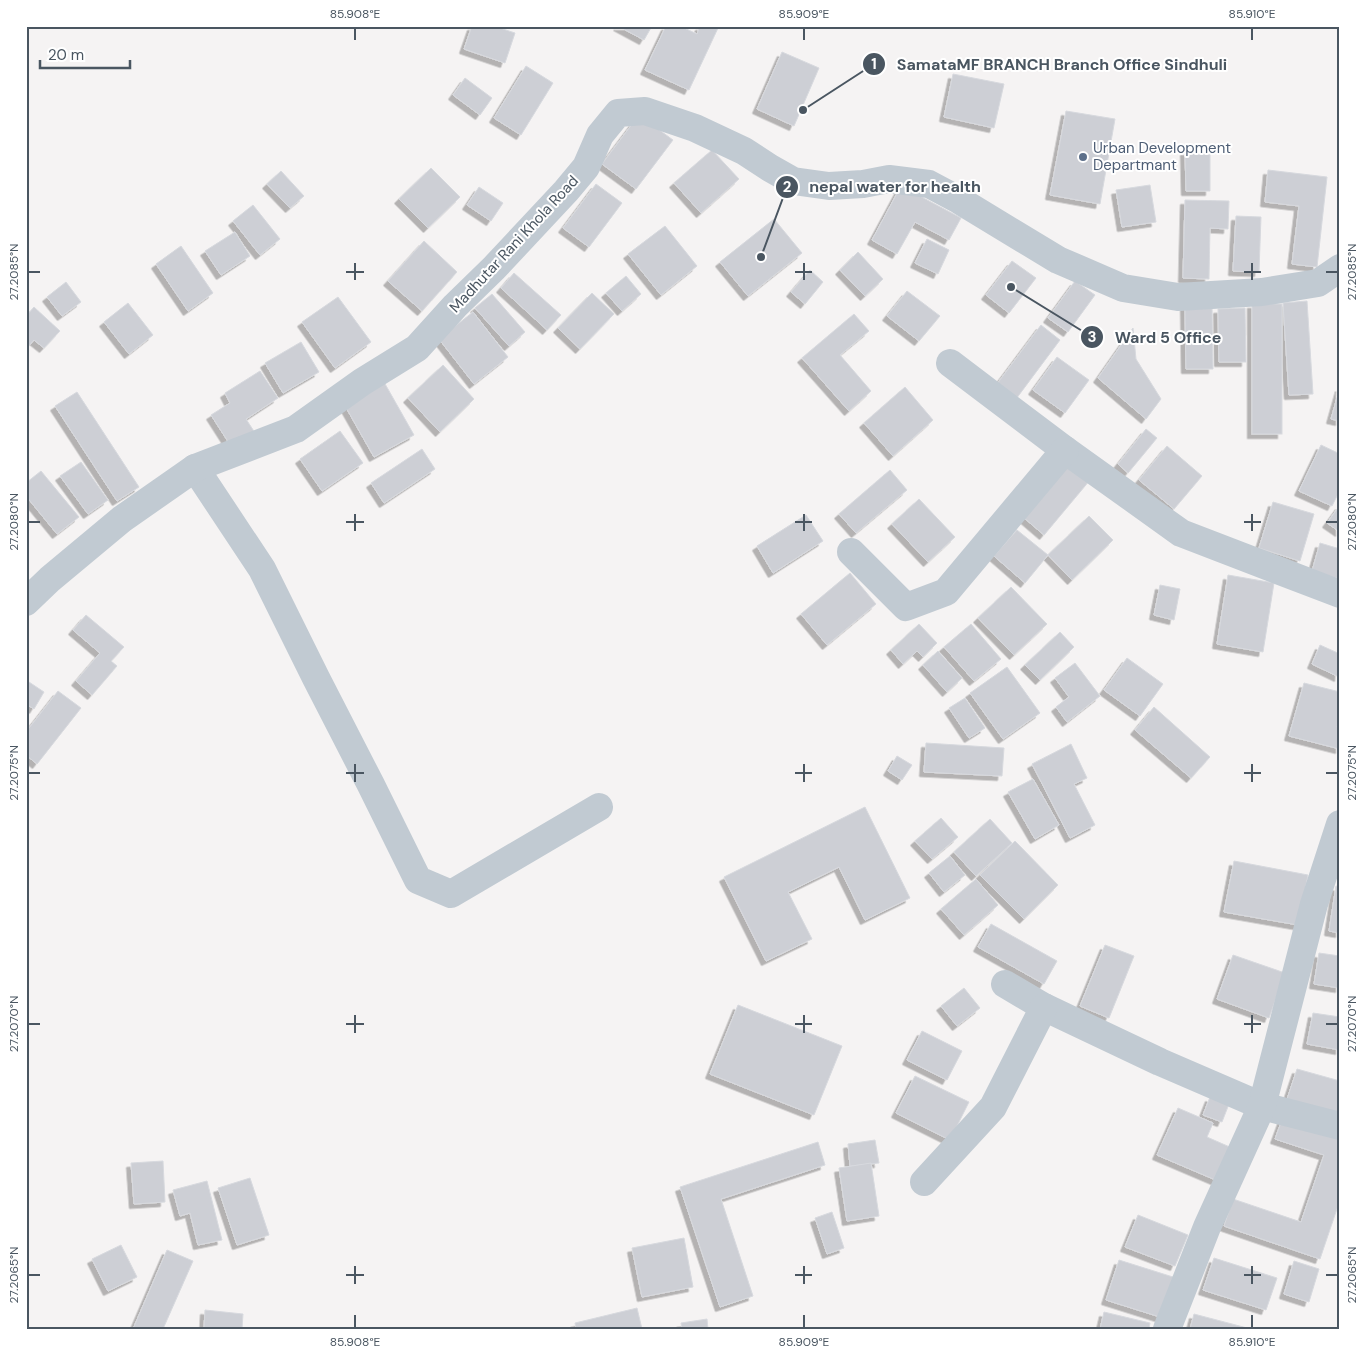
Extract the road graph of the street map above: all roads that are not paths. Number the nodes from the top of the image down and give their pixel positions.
1 (1340, 268) edge
2 (950, 363) dead end
3 (1065, 450) junction
4 (196, 468) junction
5 (851, 552) dead end
6 (1340, 594) edge
7 (26, 602) edge
8 (599, 807) dead end
9 (1340, 824) edge
10 (1005, 984) dead end
11 (1044, 1008) junction
12 (1262, 1106) junction
13 (1340, 1126) edge
14 (924, 1182) dead end
15 (1167, 1329) edge

1 - 4 street, Madhutar Rani Khola Road
2 - 3 street
3 - 5 street
3 - 6 street
4 - 7 street, Madhutar Rani Khola Road
4 - 8 street
9 - 12 street
10 - 11 street
11 - 12 street
11 - 14 street
12 - 13 street
12 - 15 street

